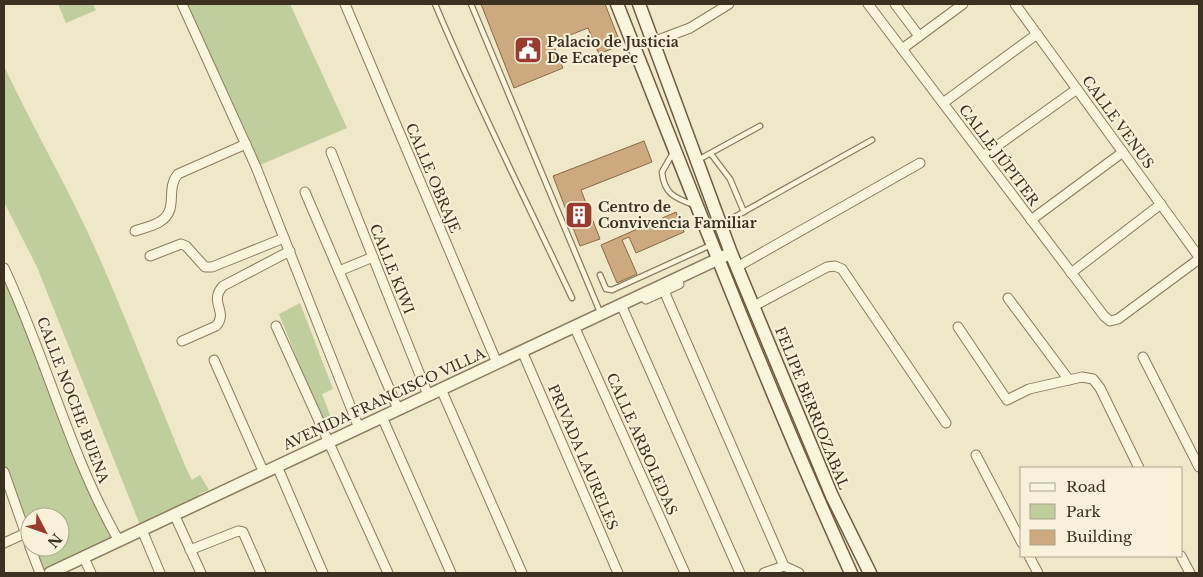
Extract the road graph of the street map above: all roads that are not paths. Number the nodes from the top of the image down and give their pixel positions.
1 (182, 4) edge
2 (345, 4) edge
3 (435, 4) edge
4 (471, 4) edge
5 (618, 4) edge
6 (638, 4) edge
7 (729, 4) edge
8 (868, 4) edge
9 (895, 4) edge
10 (963, 4) edge
11 (1015, 4) edge
12 (1037, 34) junction
13 (919, 36) junction
14 (654, 42) junction
15 (902, 49) junction
16 (1077, 89) junction
17 (943, 103) junction
18 (760, 126) dead end
19 (872, 140) dead end
20 (246, 144) junction
21 (675, 150) junction
22 (331, 152) dead end
23 (1123, 152) junction
24 (711, 154) junction
25 (983, 156) junction
26 (697, 160) junction
27 (920, 163) dead end
28 (305, 192) dead end
29 (1161, 204) junction
30 (696, 206) junction
31 (744, 212) junction
32 (1031, 220) junction
33 (721, 225) junction
34 (135, 231) dead end
35 (284, 238) junction
36 (711, 245) junction
37 (290, 251) junction
38 (731, 252) junction
39 (150, 256) dead end
40 (373, 257) junction
41 (1199, 258) edge
42 (716, 259) junction
43 (737, 266) junction
44 (4, 268) edge
45 (339, 271) junction
46 (1071, 273) junction
47 (600, 275) dead end
48 (679, 284) dead end
49 (664, 291) junction
50 (572, 298) dead end
51 (1008, 298) dead end
52 (754, 306) junction
53 (623, 309) junction
54 (604, 315) junction
55 (276, 326) dead end
56 (574, 326) junction
57 (958, 327) dead end
58 (182, 341) dead end
59 (522, 351) junction
60 (1143, 357) dead end
61 (214, 360) dead end
62 (497, 363) junction
63 (1069, 380) junction
64 (441, 389) junction
65 (428, 395) junction
66 (398, 409) junction
67 (382, 417) junction
68 (946, 423) dead end
69 (359, 428) junction
70 (330, 441) junction
71 (976, 455) dead end
72 (277, 466) junction
73 (1139, 467) edge
74 (1199, 468) edge
75 (4, 472) edge
76 (264, 472) junction
77 (174, 514) junction
78 (20, 517) edge
79 (142, 530) junction
80 (20, 536) edge
81 (1020, 539) edge
82 (120, 541) junction
83 (4, 543) edge
84 (190, 550) junction
85 (34, 557) edge
86 (1029, 557) edge
87 (1182, 557) edge
88 (84, 558) junction
89 (784, 566) junction
90 (40, 573) edge
91 (50, 573) edge
92 (91, 573) edge
93 (160, 573) edge
94 (200, 573) edge
95 (261, 573) edge
96 (323, 573) edge
97 (388, 573) edge
98 (451, 573) edge
99 (522, 573) edge
100 (618, 573) edge
101 (685, 573) edge
102 (740, 573) edge
103 (764, 573) edge
104 (799, 573) edge
105 (851, 573) edge
106 (870, 573) edge
107 (1038, 573) edge
108 (1190, 573) edge

1 - 20 street
2 - 62 street, CALLE OBRAJE
3 - 50 lane
4 - 54 lane
5 - 21 main road
6 - 14 main road, FELIPE BERRIOZABAL
7 - 14 street
8 - 15 street, CALLE JÚPITER
9 - 13 street
10 - 13 street
11 - 12 street, CALLE VENUS
12 - 16 street, CALLE VENUS
12 - 17 street
13 - 15 street
14 - 26 main road, FELIPE BERRIOZABAL
15 - 17 street, CALLE JÚPITER
16 - 23 street, CALLE VENUS
16 - 25 street
17 - 25 street, CALLE JÚPITER
18 - 24 lane
19 - 31 lane
20 - 34 street
20 - 35 street
21 - 30 main road
21 - 30 lane
22 - 40 street, CALLE KIWI
23 - 29 street, CALLE VENUS
23 - 32 street
24 - 26 lane
24 - 31 lane
25 - 32 street, CALLE JÚPITER
26 - 33 main road, FELIPE BERRIOZABAL
27 - 43 street
28 - 45 street
29 - 41 street, CALLE VENUS
29 - 46 street
30 - 36 main road
31 - 33 lane
32 - 46 street, CALLE JÚPITER
33 - 38 main road, FELIPE BERRIOZABAL
35 - 37 street
35 - 39 street
36 - 42 main road
36 - 47 lane
37 - 58 street
37 - 69 street
38 - 42 street, AVENIDA FRANCISCO VILLA
38 - 43 main road, FELIPE BERRIOZABAL
40 - 45 street
40 - 65 street, CALLE KIWI
41 - 46 street, CALLE JÚPITER
42 - 54 street, AVENIDA FRANCISCO VILLA
42 - 105 main road
43 - 52 main road, FELIPE BERRIOZABAL
44 - 82 street, CALLE NOCHE BUENA
45 - 66 street
48 - 49 street
49 - 53 street
49 - 89 street
51 - 63 street
52 - 68 street
52 - 106 main road, FELIPE BERRIOZABAL
53 - 54 street
53 - 102 street
54 - 56 street, AVENIDA FRANCISCO VILLA
55 - 70 street
56 - 59 street, AVENIDA FRANCISCO VILLA
56 - 101 street, CALLE ARBOLEDAS
57 - 63 street
59 - 62 street, AVENIDA FRANCISCO VILLA
59 - 100 street, PRIVADA LAURELES
60 - 74 street
61 - 76 street
62 - 64 street, AVENIDA FRANCISCO VILLA
63 - 73 street
64 - 65 street, AVENIDA FRANCISCO VILLA
64 - 99 street
65 - 66 street, AVENIDA FRANCISCO VILLA
66 - 67 street, AVENIDA FRANCISCO VILLA
67 - 69 street, AVENIDA FRANCISCO VILLA
67 - 98 street
69 - 70 street, AVENIDA FRANCISCO VILLA
70 - 72 street, AVENIDA FRANCISCO VILLA
70 - 97 street
71 - 81 street
72 - 76 street, AVENIDA FRANCISCO VILLA
72 - 96 street
75 - 78 street
76 - 77 street, AVENIDA FRANCISCO VILLA
77 - 79 street, AVENIDA FRANCISCO VILLA
77 - 84 street
79 - 82 street, AVENIDA FRANCISCO VILLA
79 - 93 street
80 - 83 street
82 - 88 street, AVENIDA FRANCISCO VILLA
84 - 94 street
84 - 95 street
85 - 90 street
86 - 107 street
87 - 108 street
88 - 91 street, AVENIDA FRANCISCO VILLA
88 - 92 street
89 - 103 street
89 - 104 street

